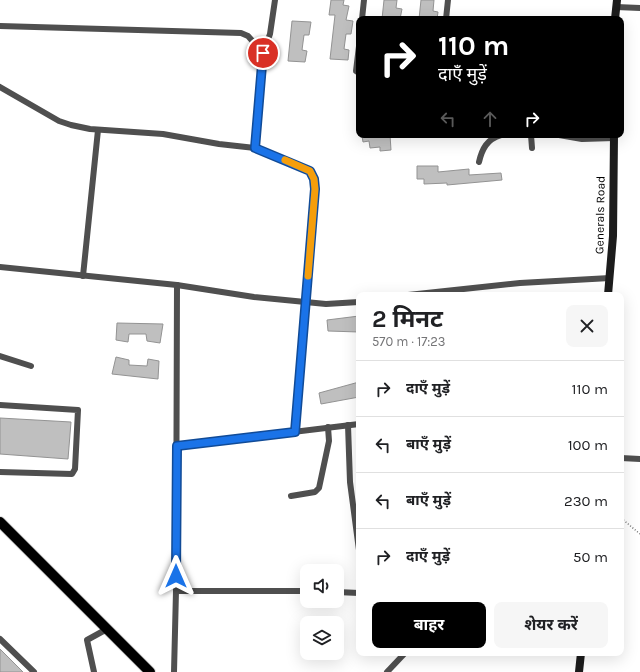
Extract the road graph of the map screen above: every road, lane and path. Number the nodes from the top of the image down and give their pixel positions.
1 (275, 0) edge
2 (364, 0) edge
3 (448, 0) edge
4 (617, 4) edge
5 (640, 8) edge
6 (362, 16) edge
7 (446, 16) edge
8 (615, 16) edge
9 (0, 26) edge
10 (263, 53) junction
11 (0, 87) edge
12 (98, 130) junction
13 (494, 138) edge
14 (531, 138) edge
15 (576, 138) edge
16 (593, 138) edge
17 (614, 138) edge
18 (255, 148) junction
19 (532, 148) dead end
20 (479, 162) dead end
21 (0, 267) edge
22 (83, 276) junction
23 (610, 278) junction
24 (177, 285) junction
25 (436, 292) edge
26 (608, 292) edge
27 (306, 302) junction
28 (356, 302) edge
29 (0, 356) edge
30 (31, 366) dead end
31 (0, 405) edge
32 (356, 424) edge
33 (348, 425) junction
34 (328, 427) junction
35 (295, 432) junction
36 (177, 446) junction
37 (624, 458) edge
38 (639, 458) edge
39 (0, 472) edge
40 (291, 496) dead end
41 (624, 521) edge
42 (0, 522) edge
43 (356, 527) edge
44 (640, 534) edge
45 (176, 591) junction
46 (300, 592) edge
47 (344, 592) edge
48 (356, 593) edge
49 (107, 629) junction
50 (0, 639) edge
51 (402, 656) edge
52 (581, 656) edge
53 (34, 672) edge
54 (94, 672) edge
55 (150, 672) edge
56 (174, 672) edge
57 (387, 672) edge
58 (579, 672) edge

1 - 10 street
2 - 6 street
3 - 7 street
4 - 5 street
4 - 8 street
9 - 10 street
10 - 18 street
11 - 12 street
12 - 18 street
12 - 22 street
13 - 20 street
14 - 19 street
15 - 16 street
17 - 23 street, Generals Road
18 - 27 street
21 - 22 street
22 - 24 street
23 - 25 street
23 - 26 street, Generals Road
24 - 27 street
24 - 36 street
27 - 28 street
27 - 35 street
29 - 30 street
31 - 39 street
32 - 33 street
33 - 34 street
33 - 43 street
34 - 35 street
34 - 40 street
35 - 36 street
36 - 45 street
37 - 38 street
41 - 44 path
42 - 49 main road
45 - 46 street
45 - 56 street
47 - 48 street
49 - 54 street
49 - 55 main road
50 - 53 street
51 - 57 street
52 - 58 street

